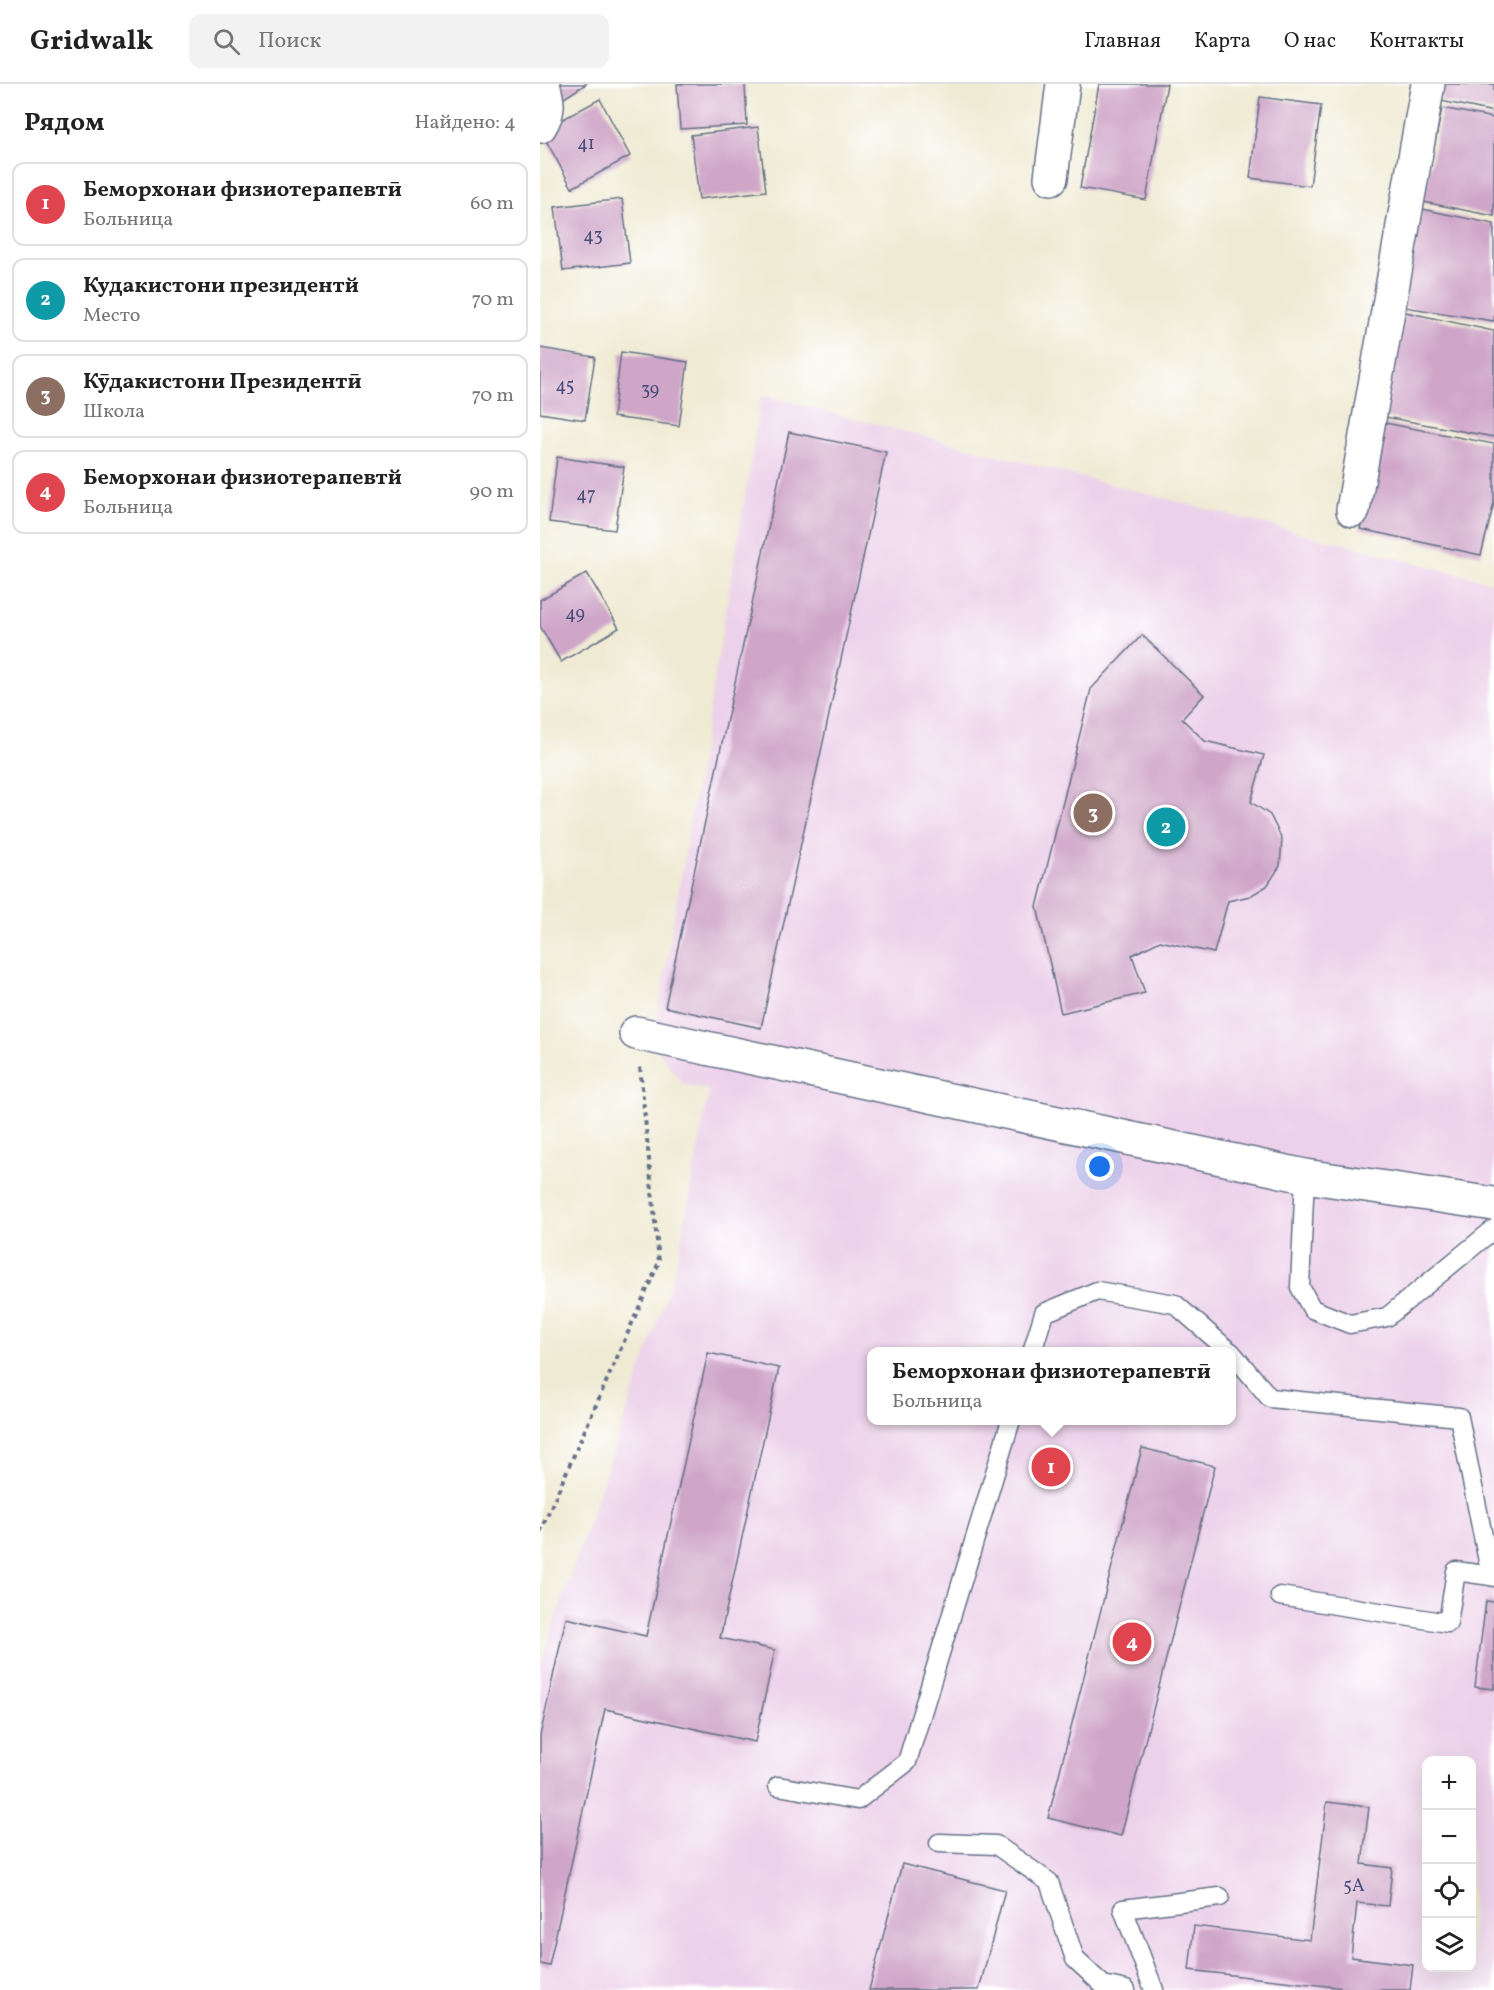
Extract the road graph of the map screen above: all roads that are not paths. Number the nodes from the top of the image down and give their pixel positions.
1 (543, 84) edge
2 (1063, 84) edge
3 (1428, 84) edge
4 (540, 126) edge
5 (1051, 178) dead end
6 (1353, 510) dead end
7 (636, 1033) road end
8 (1305, 1176) junction
9 (1494, 1204) edge
10 (1494, 1229) edge
11 (1034, 1347) edge
12 (1225, 1347) edge
13 (1236, 1358) edge
14 (1009, 1425) edge
15 (1493, 1577) edge
16 (1280, 1596) dead end
17 (778, 1786) dead end
18 (939, 1843) dead end
19 (1220, 1897) dead end
20 (1126, 1990) edge
21 (1154, 1990) edge

1 - 4 street
2 - 5 street
3 - 6 street
7 - 8 street
8 - 9 street
8 - 10 lane
11 - 12 lane
13 - 15 lane
14 - 17 lane
15 - 16 lane
18 - 20 lane
19 - 21 lane

